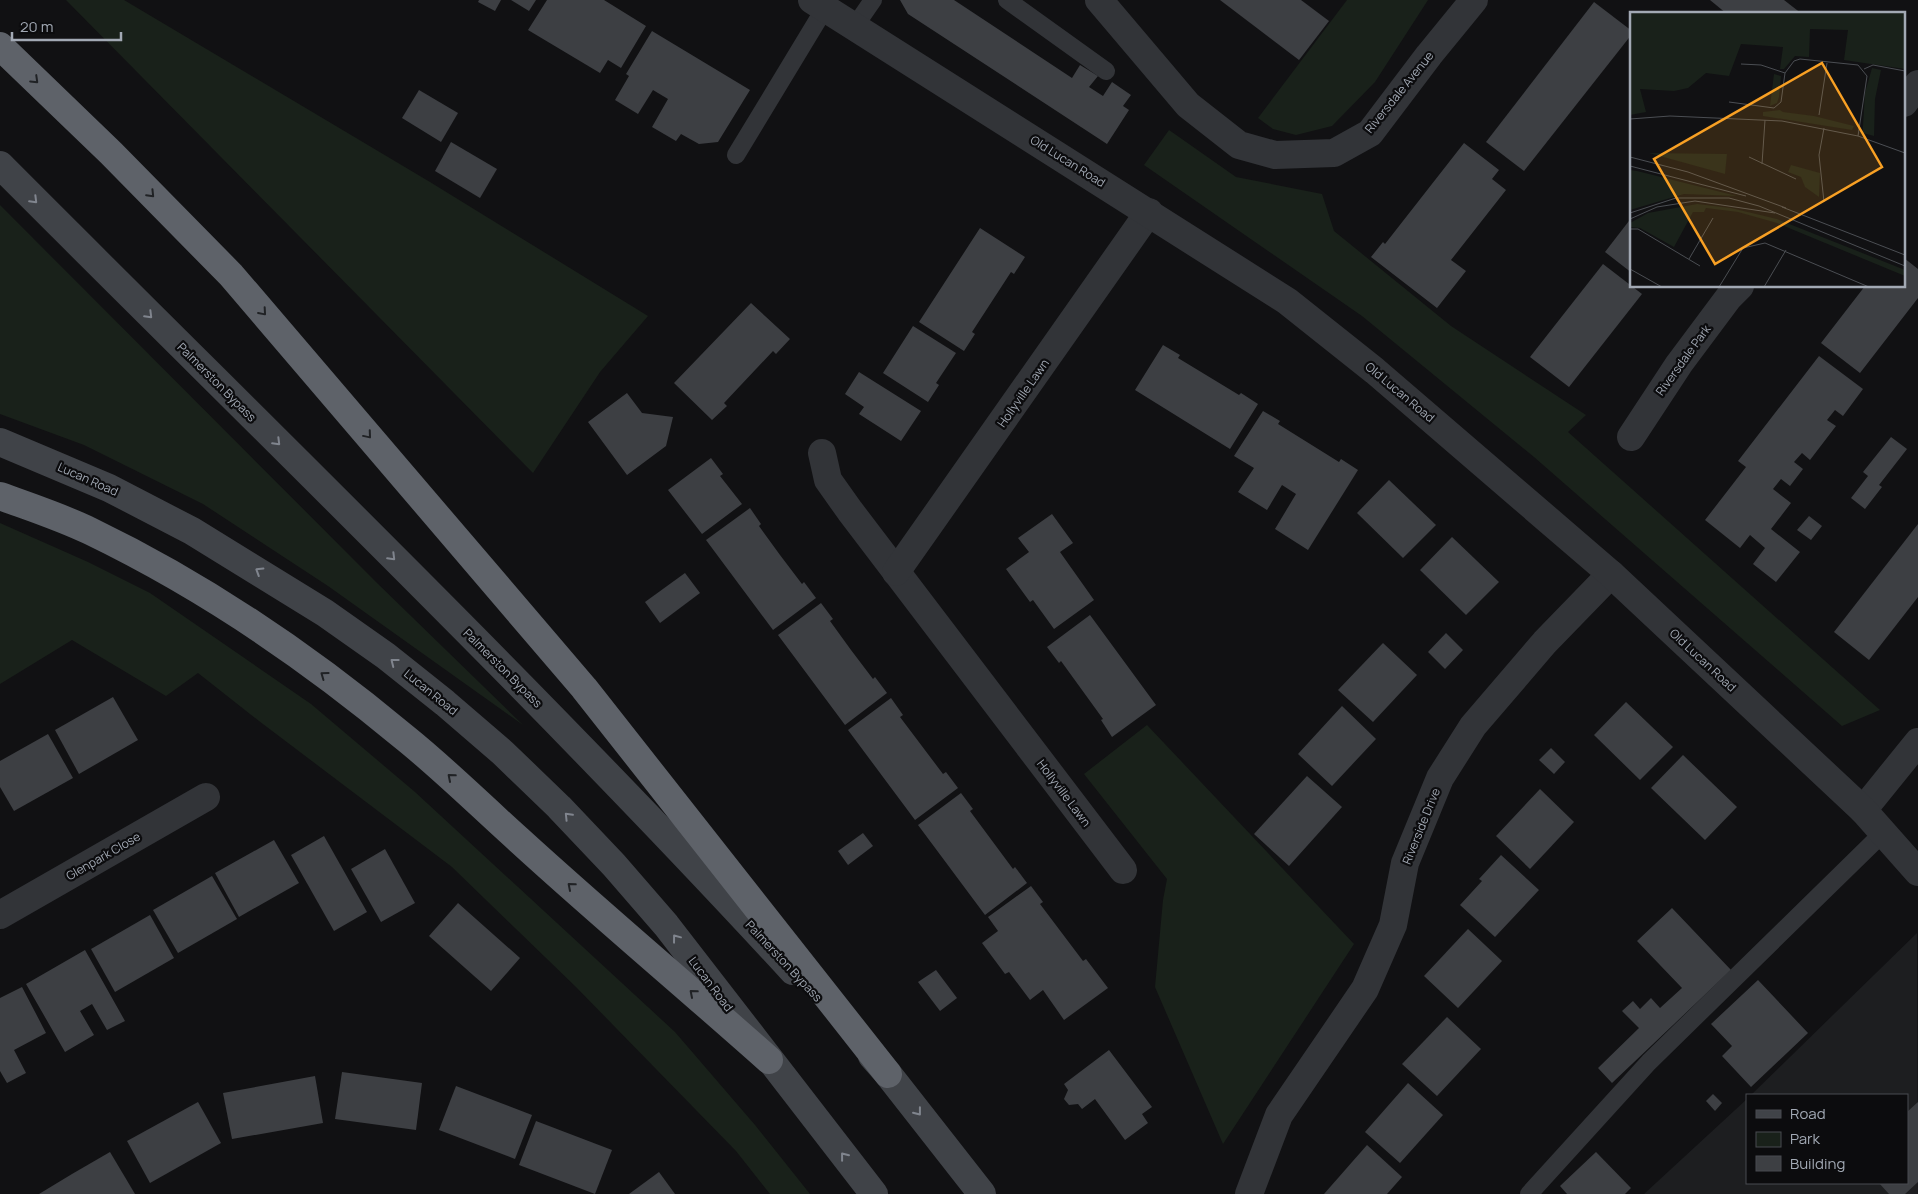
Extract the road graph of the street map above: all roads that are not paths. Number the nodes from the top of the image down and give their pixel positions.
1 (873, 0) edge
2 (1007, 0) edge
3 (1099, 0) edge
4 (1474, 0) edge
5 (818, 4) edge
6 (855, 26) junction
7 (0, 46) edge
8 (1106, 71) dead end
9 (1918, 84) edge
10 (1906, 100) edge
11 (736, 155) dead end
12 (0, 165) edge
13 (1149, 212) junction
14 (1738, 288) edge
15 (1631, 437) dead end
16 (0, 442) edge
17 (822, 453) dead end
18 (0, 496) edge
19 (896, 572) junction
20 (1611, 574) junction
21 (1918, 742) edge
22 (206, 797) dead end
23 (1863, 810) junction
24 (1883, 833) junction
25 (1122, 870) dead end
26 (1918, 872) edge
27 (0, 916) edge
28 (769, 1060) junction
29 (888, 1074) junction
30 (874, 1194) edge
31 (982, 1194) edge
32 (1249, 1194) edge
33 (1529, 1194) edge

1 - 6 lane
2 - 8 lane
3 - 4 street, Riversdale Avenue
5 - 6 street, Old Lucan Road
5 - 11 lane
6 - 13 street, Old Lucan Road
7 -> 29 highway
9 - 10 street
12 -> 29 main road, Palmerston Bypass
13 - 19 street, Hollyville Lawn
13 - 20 street, Old Lucan Road
14 - 15 street, Riversdale Park
28 -> 16 main road, Lucan Road
17 - 19 street, Hollyville Lawn
28 -> 18 highway
19 - 25 street, Hollyville Lawn
20 - 23 street, Old Lucan Road
20 - 32 street, Riverside Drive
21 - 23 street
22 - 27 street, Glenpark Close
23 - 24 street, Old Lucan Road
24 - 26 street, Old Lucan Road
24 - 33 lane
30 -> 28 main road
29 -> 31 main road, Palmerston Bypass

